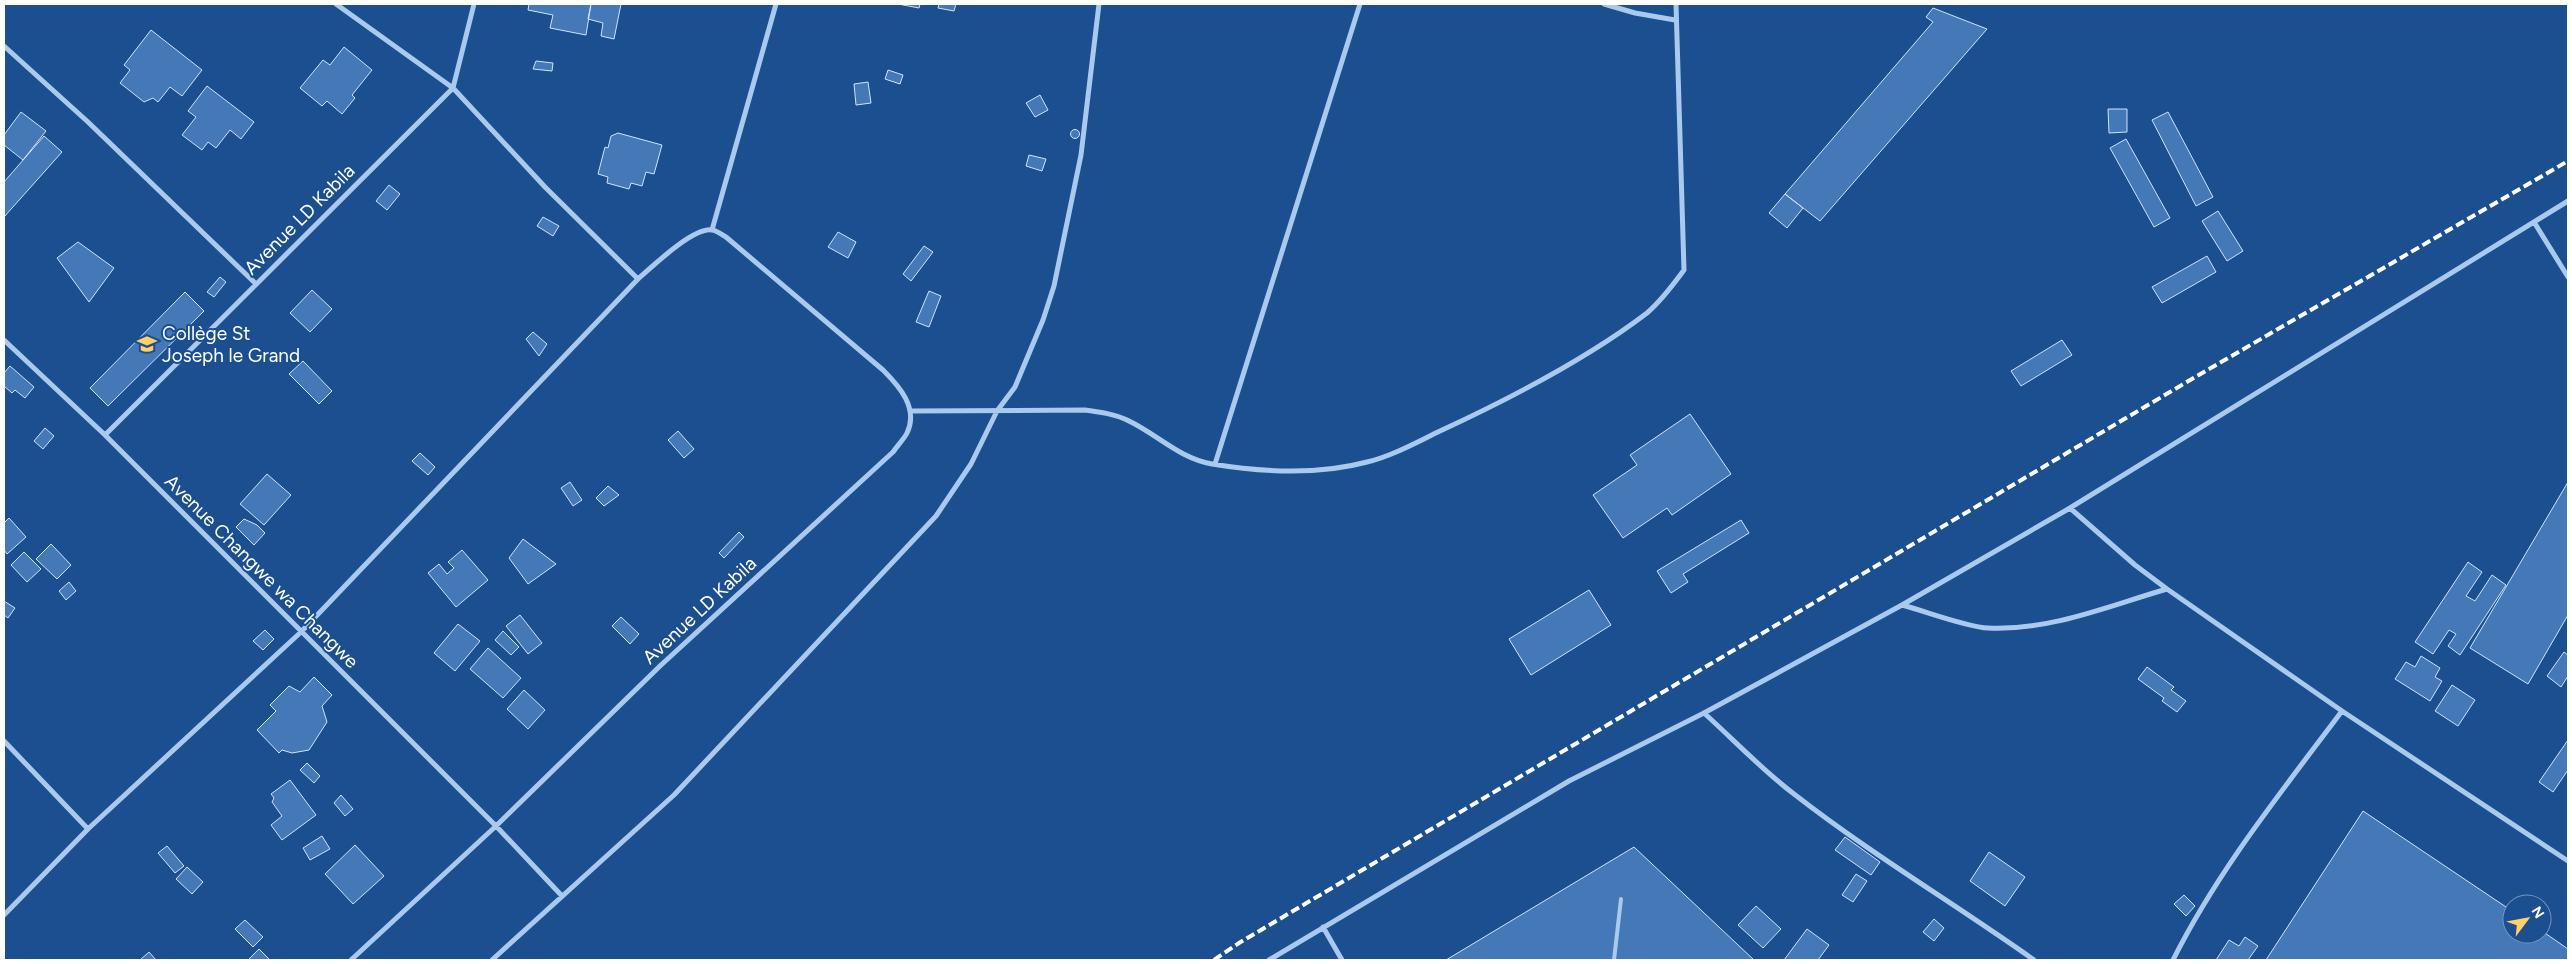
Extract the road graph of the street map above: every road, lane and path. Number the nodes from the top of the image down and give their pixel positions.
1 (336, 4) edge
2 (474, 4) edge
3 (776, 4) edge
4 (1099, 4) edge
5 (1360, 4) edge
6 (1604, 4) edge
7 (1676, 4) edge
8 (1675, 20) junction
9 (4, 46) edge
10 (453, 88) junction
11 (2568, 201) edge
12 (2534, 222) junction
13 (712, 230) junction
14 (2568, 277) edge
15 (638, 279) junction
16 (255, 283) junction
17 (4, 340) edge
18 (910, 411) junction
19 (997, 411) junction
20 (105, 435) junction
21 (1215, 464) junction
22 (2070, 508) junction
23 (2167, 589) junction
24 (1902, 605) junction
25 (301, 632) junction
26 (2342, 711) junction
27 (1704, 713) junction
28 (4, 741) edge
29 (496, 826) junction
30 (88, 829) junction
31 (2568, 860) edge
32 (562, 896) junction
33 (1621, 899) dead end
34 (4, 915) edge
35 (1323, 927) junction
36 (351, 960) edge
37 (492, 960) edge
38 (1269, 960) edge
39 (1342, 960) edge
40 (1614, 960) edge
41 (2034, 960) edge
42 (2173, 960) edge

1 - 10 street
2 - 10 street
3 - 13 street
4 - 19 street
5 - 21 street
6 - 8 street
7 - 8 street
8 - 21 street
9 - 16 street
10 - 15 street
10 - 16 street, Avenue LD Kabila
11 - 12 street
12 - 14 street
12 - 22 street
13 - 15 street
13 - 18 street
15 - 25 street
16 - 20 street, Avenue LD Kabila
17 - 20 street, Avenue Changwe wa Changwe
18 - 19 street
18 - 29 street, Avenue LD Kabila
19 - 21 street
19 - 32 street
20 - 25 street, Avenue Changwe wa Changwe
22 - 23 street
22 - 24 street
23 - 24 street
23 - 26 street
24 - 27 street
25 - 29 street, Avenue Changwe wa Changwe
25 - 30 street
26 - 31 street
26 - 42 street
27 - 35 street
27 - 41 street
28 - 30 street
29 - 32 street
29 - 36 street, Avenue LD Kabila
30 - 34 street
32 - 37 street
33 - 40 lane
35 - 38 street
35 - 39 street

